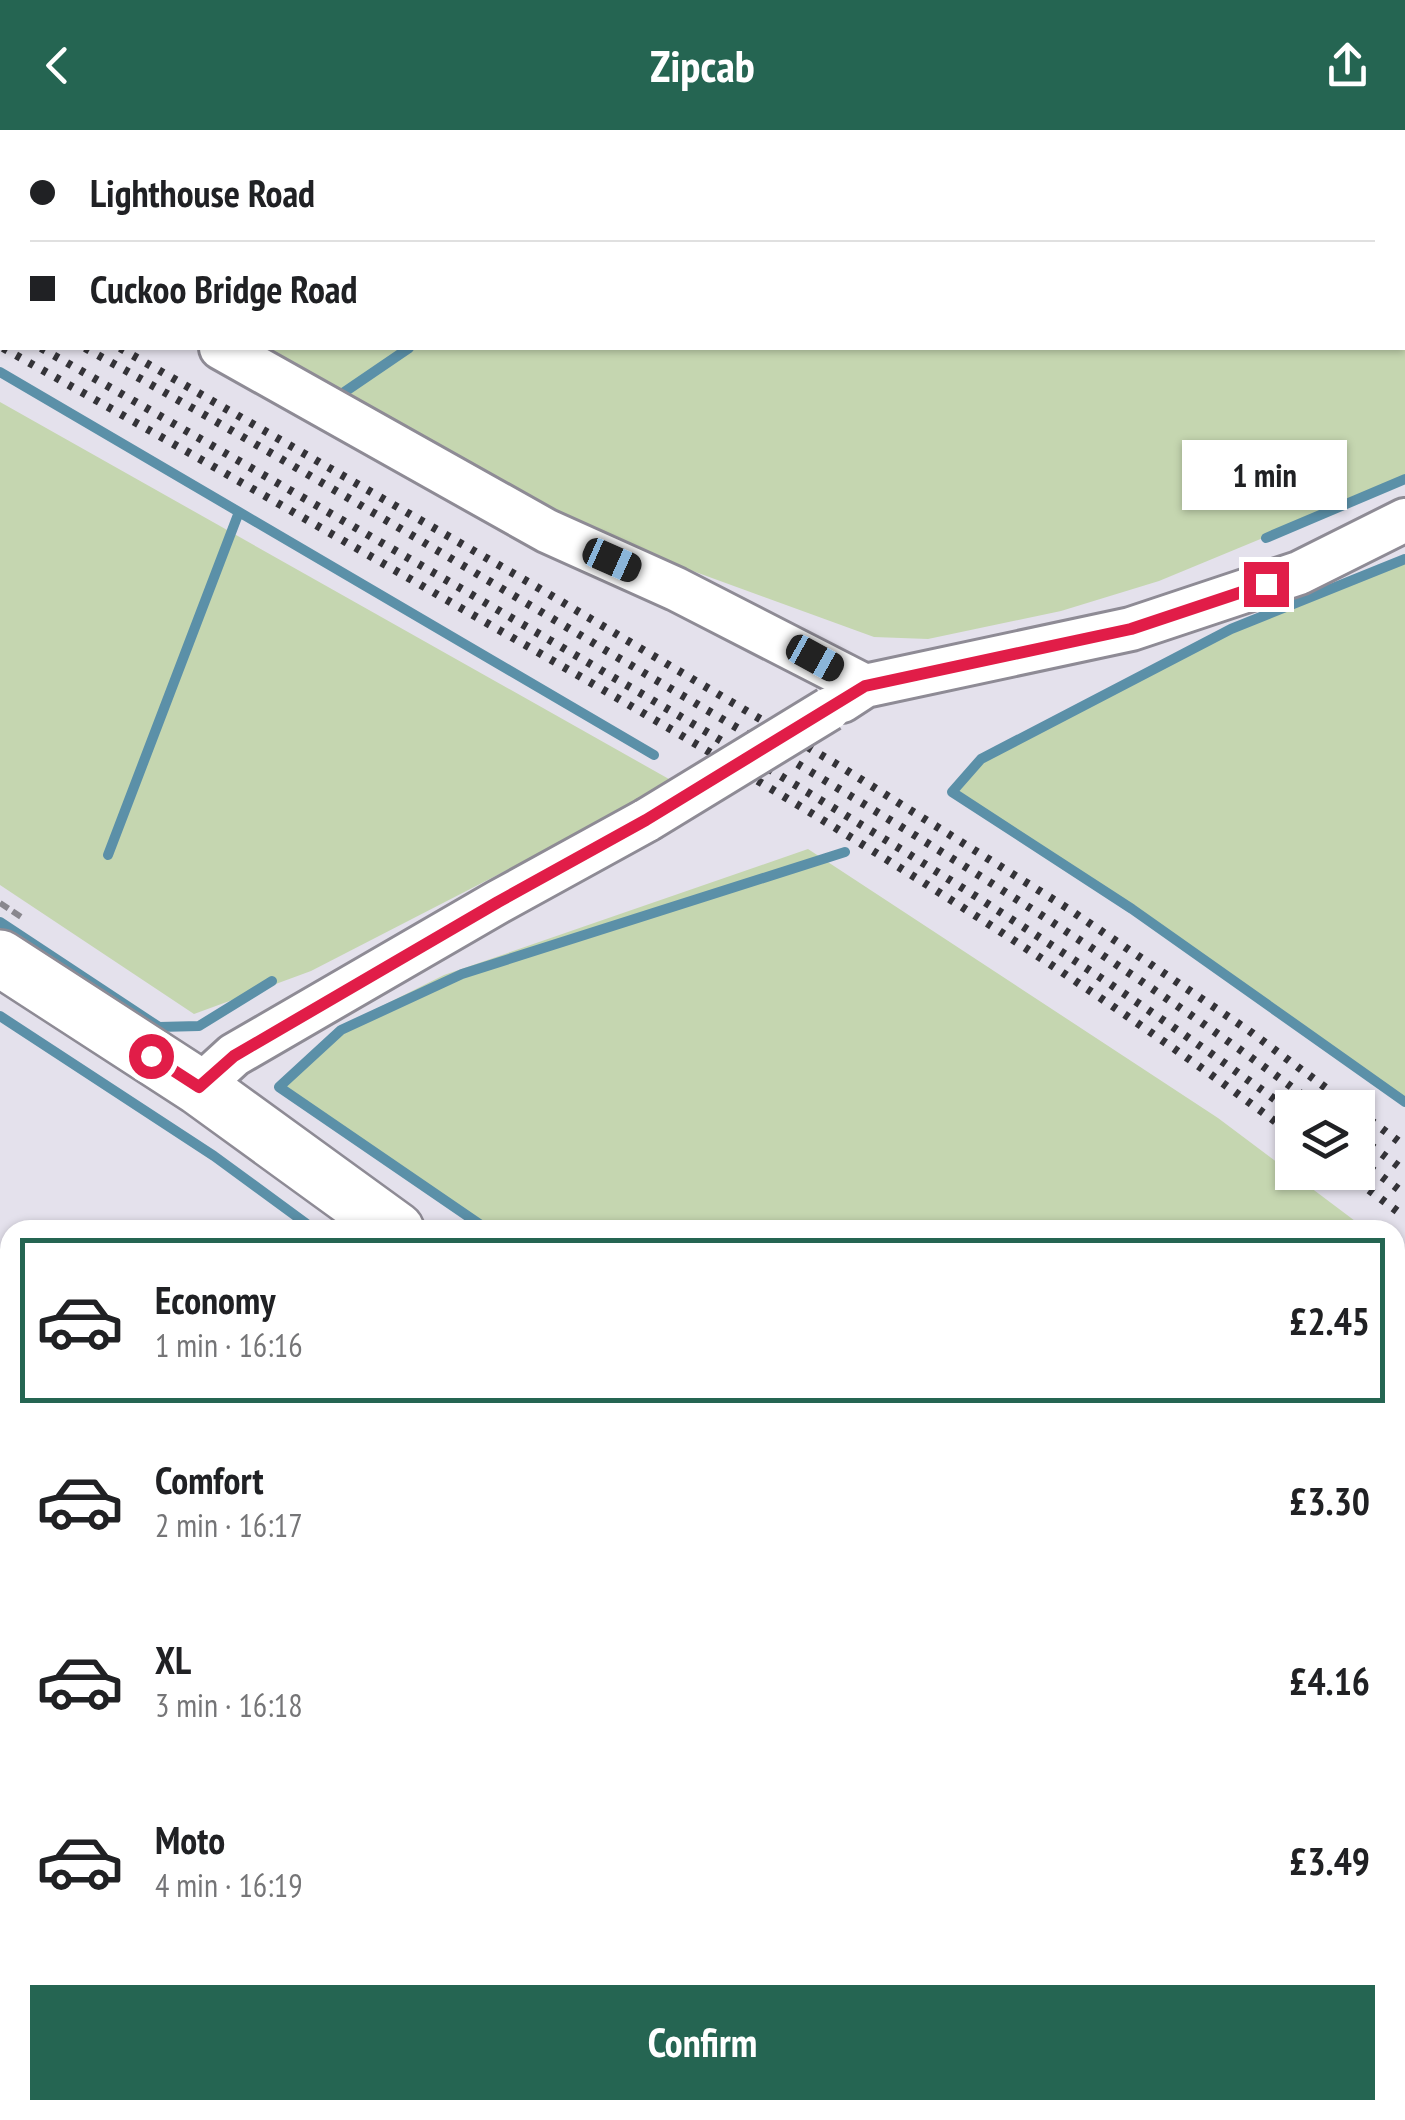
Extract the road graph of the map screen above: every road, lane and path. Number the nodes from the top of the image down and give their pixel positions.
1 (225, 350) edge
2 (1405, 520) edge
3 (865, 686) junction
4 (0, 958) edge
5 (199, 1087) junction
6 (382, 1220) edge

1 - 3 street
2 - 3 street
3 - 5 street, bridge
4 - 5 main road
5 - 6 main road

